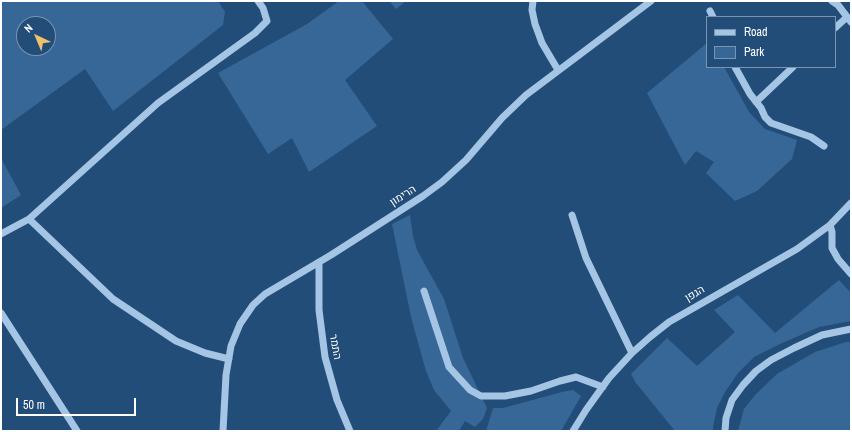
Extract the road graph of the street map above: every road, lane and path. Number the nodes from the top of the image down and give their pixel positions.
1 (258, 1) edge
2 (533, 1) edge
3 (651, 1) edge
4 (832, 1) edge
5 (849, 19) edge
6 (836, 27) edge
7 (736, 68) edge
8 (793, 68) edge
9 (558, 70) junction
10 (756, 102) junction
11 (824, 146) dead end
12 (851, 203) edge
13 (572, 215) dead end
14 (29, 219) junction
15 (830, 225) junction
16 (1, 234) edge
17 (319, 262) junction
18 (851, 274) edge
19 (424, 291) dead end
20 (1, 313) edge
21 (851, 329) edge
22 (632, 353) junction
23 (229, 359) junction
24 (603, 387) junction
25 (77, 431) edge
26 (223, 431) edge
27 (350, 431) edge
28 (574, 431) edge
29 (725, 431) edge

1 - 14 street
2 - 9 street
3 - 9 street, הרימון
4 - 5 street
5 - 6 street
7 - 10 street
8 - 10 street
9 - 17 street, הרימון
10 - 11 street
12 - 15 street, הגפן
13 - 22 street
14 - 16 street
14 - 23 street
15 - 18 street
15 - 22 street, הגפן
17 - 23 street, הרימון
17 - 27 street, התמר
19 - 24 street
20 - 25 street
21 - 29 street
22 - 24 street, הגפן
23 - 26 street, הרימון
24 - 28 street, הגפן

